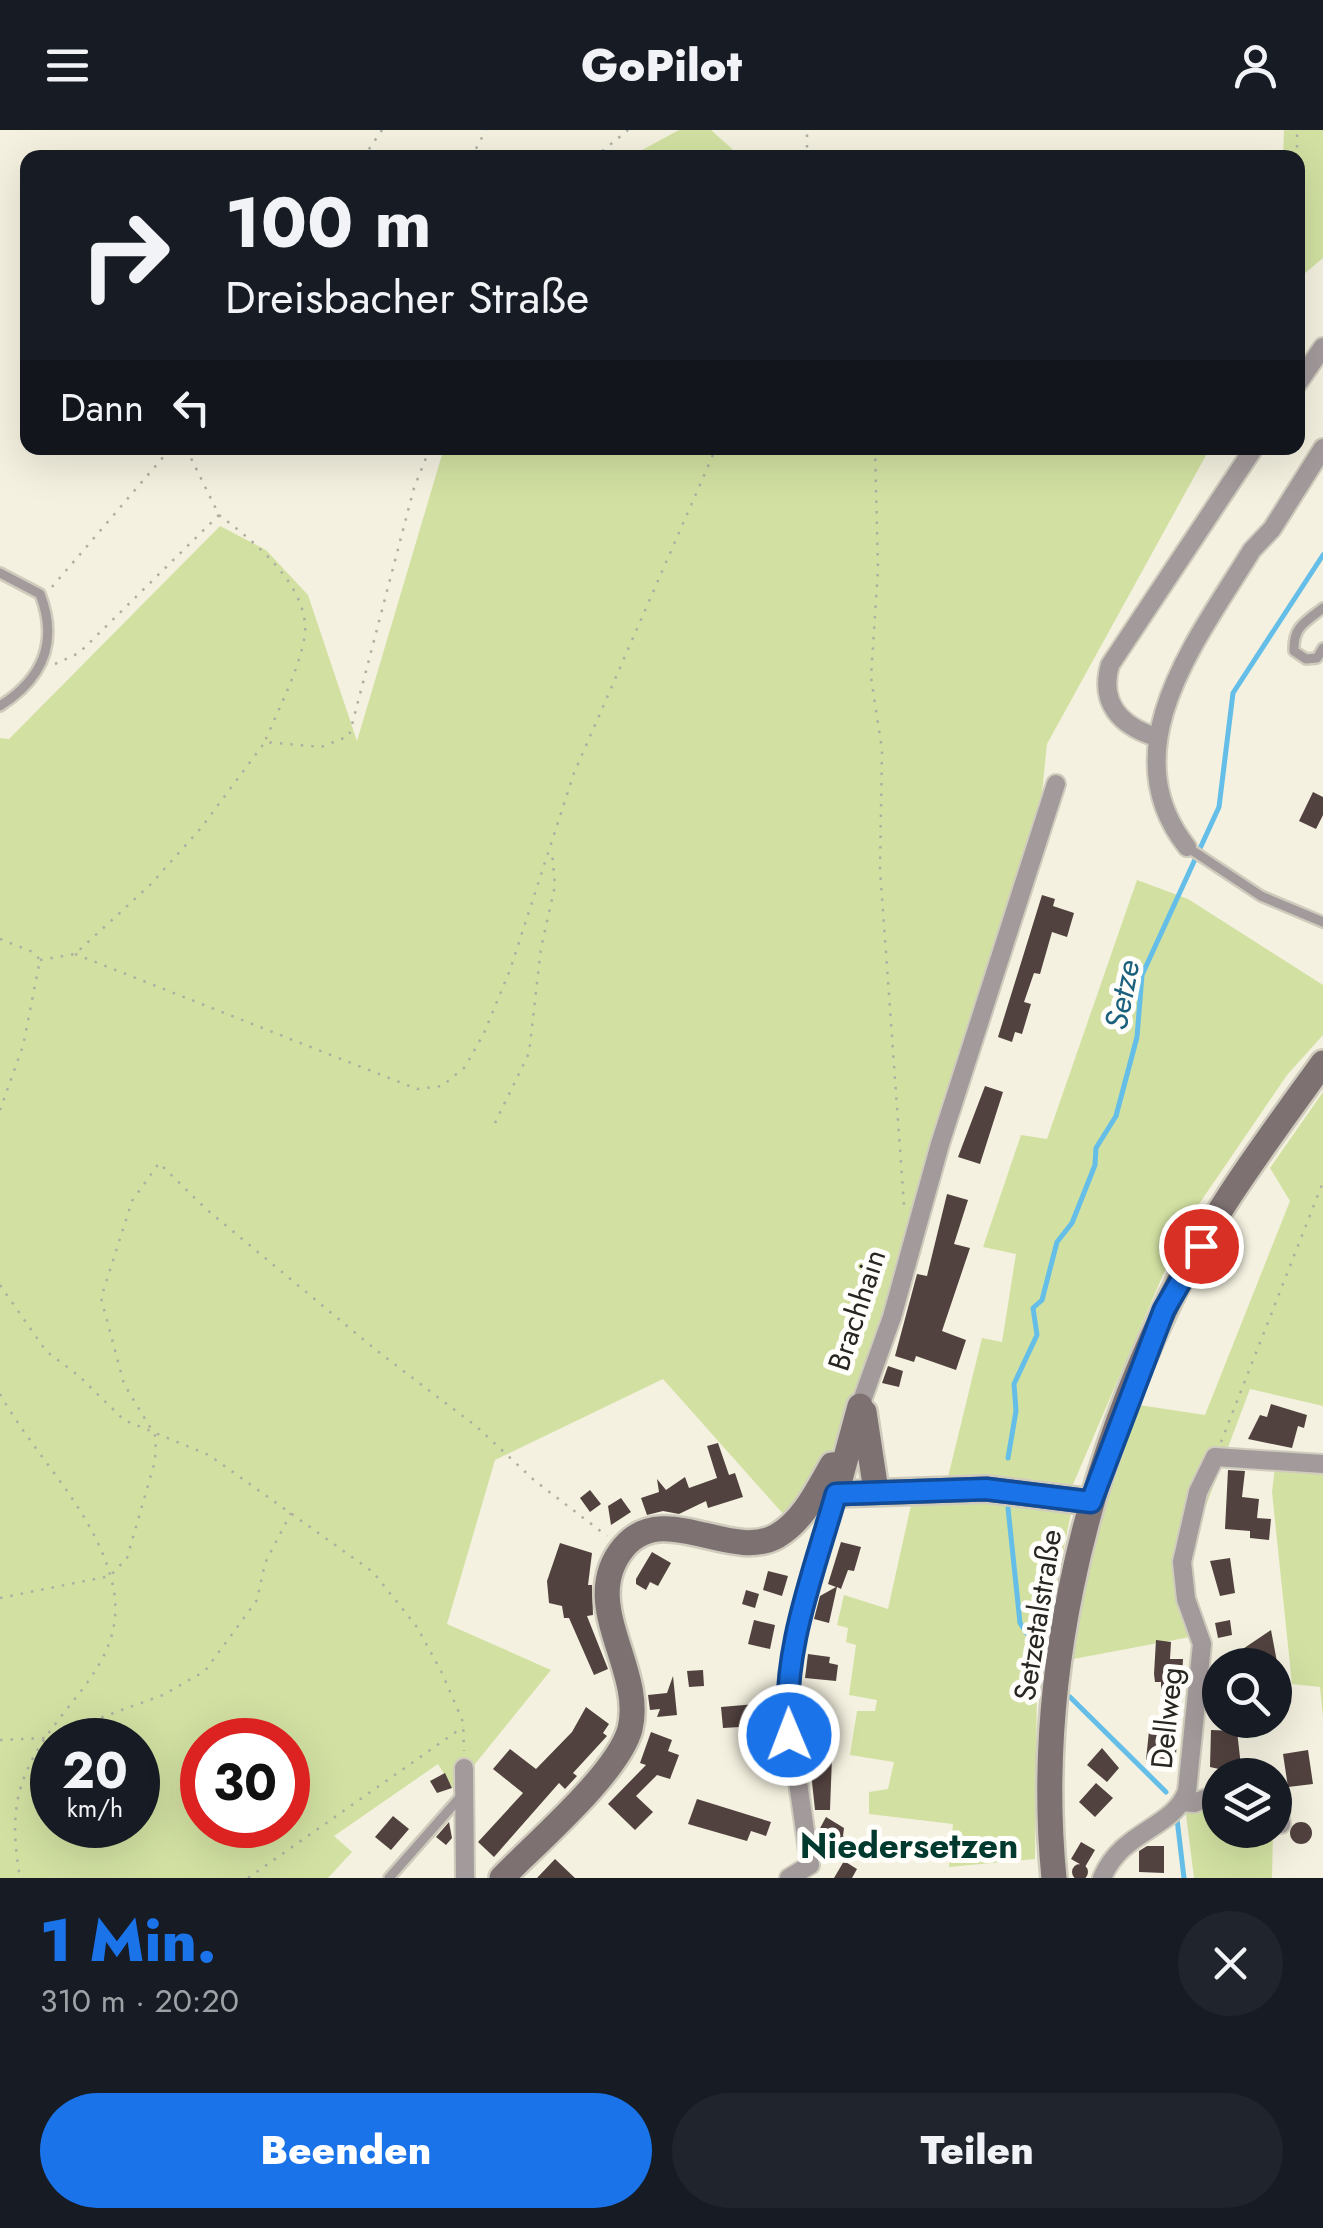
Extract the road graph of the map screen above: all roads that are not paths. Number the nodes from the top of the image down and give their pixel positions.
1 (1323, 338) edge
2 (1318, 354) edge
3 (1323, 448) edge
4 (1249, 455) edge
5 (0, 573) edge
6 (1323, 608) edge
7 (1323, 648) edge
8 (0, 706) edge
9 (1156, 737) junction
10 (1056, 784) dead end
11 (1187, 847) joint
12 (1323, 922) edge
13 (1323, 1063) edge
14 (860, 1406) junction
15 (843, 1464) junction
16 (1323, 1464) edge
17 (876, 1491) junction
18 (836, 1494) junction
19 (1091, 1502) junction
20 (464, 1768) road end
21 (463, 1794) junction
22 (1202, 1801) edge
23 (1182, 1802) junction
24 (814, 1872) edge
25 (389, 1878) edge
26 (465, 1878) edge
27 (502, 1878) edge
28 (788, 1878) edge
29 (1054, 1878) edge
30 (1102, 1878) edge

1 - 2 lane
3 - 9 street
4 - 9 street
5 - 8 lane
6 - 7 lane
9 - 11 street
10 - 14 street, Brachhain
11 - 12 lane
13 - 19 street, Setzetalstraße
14 - 15 street, Brachhain
14 - 17 street
15 - 18 street, Brachhain
15 - 27 street
16 - 23 street, Dellweg
17 - 18 street
17 - 19 street
18 - 24 street, Brachhain
19 - 29 street, Setzetalstraße
20 - 21 street
21 - 25 lane
21 - 26 street
22 - 23 street, Dellweg
23 - 30 street, Dellweg
24 - 28 street

